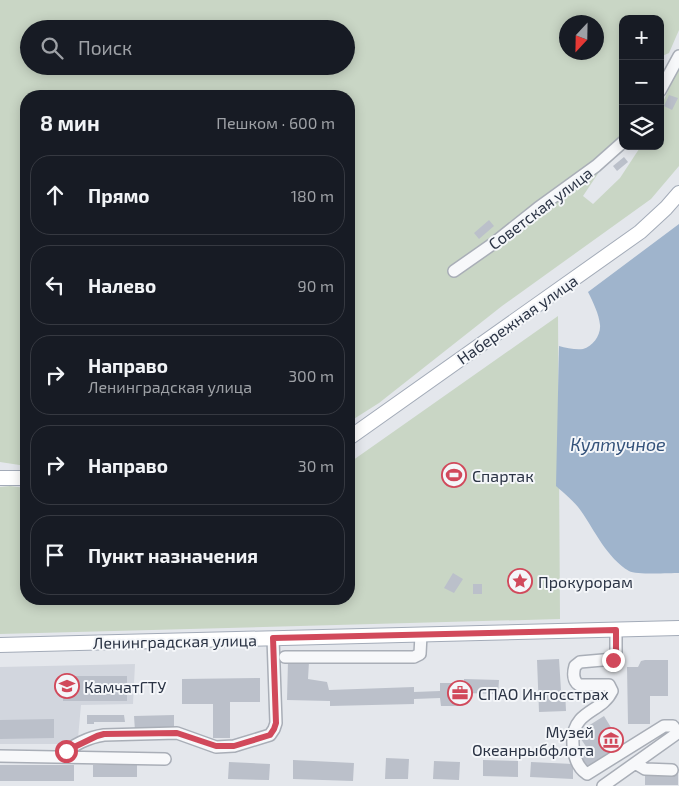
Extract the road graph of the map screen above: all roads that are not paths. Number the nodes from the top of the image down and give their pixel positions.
1 (679, 56) edge
2 (664, 84) edge
3 (619, 146) edge
4 (679, 193) edge
5 (454, 271) dead end
6 (355, 434) edge
7 (0, 478) edge
8 (20, 478) edge
9 (679, 628) edge
10 (616, 630) junction
11 (421, 635) junction
12 (273, 638) junction
13 (0, 645) edge
14 (285, 657) dead end
15 (679, 732) edge
16 (0, 756) edge
17 (62, 756) junction
18 (165, 759) dead end
19 (635, 763) junction
20 (672, 770) dead end
21 (603, 786) edge

1 - 2 street
3 - 5 street, Советская улица
4 - 6 main road, Набережная улица
7 - 8 main road
9 - 10 main road, Ленинградская улица
10 - 11 main road, Ленинградская улица
10 - 15 street
11 - 12 main road, Ленинградская улица
11 - 14 street
12 - 13 main road, Ленинградская улица
12 - 17 street
15 - 19 street
16 - 17 street
17 - 18 street
19 - 20 street
19 - 21 street

